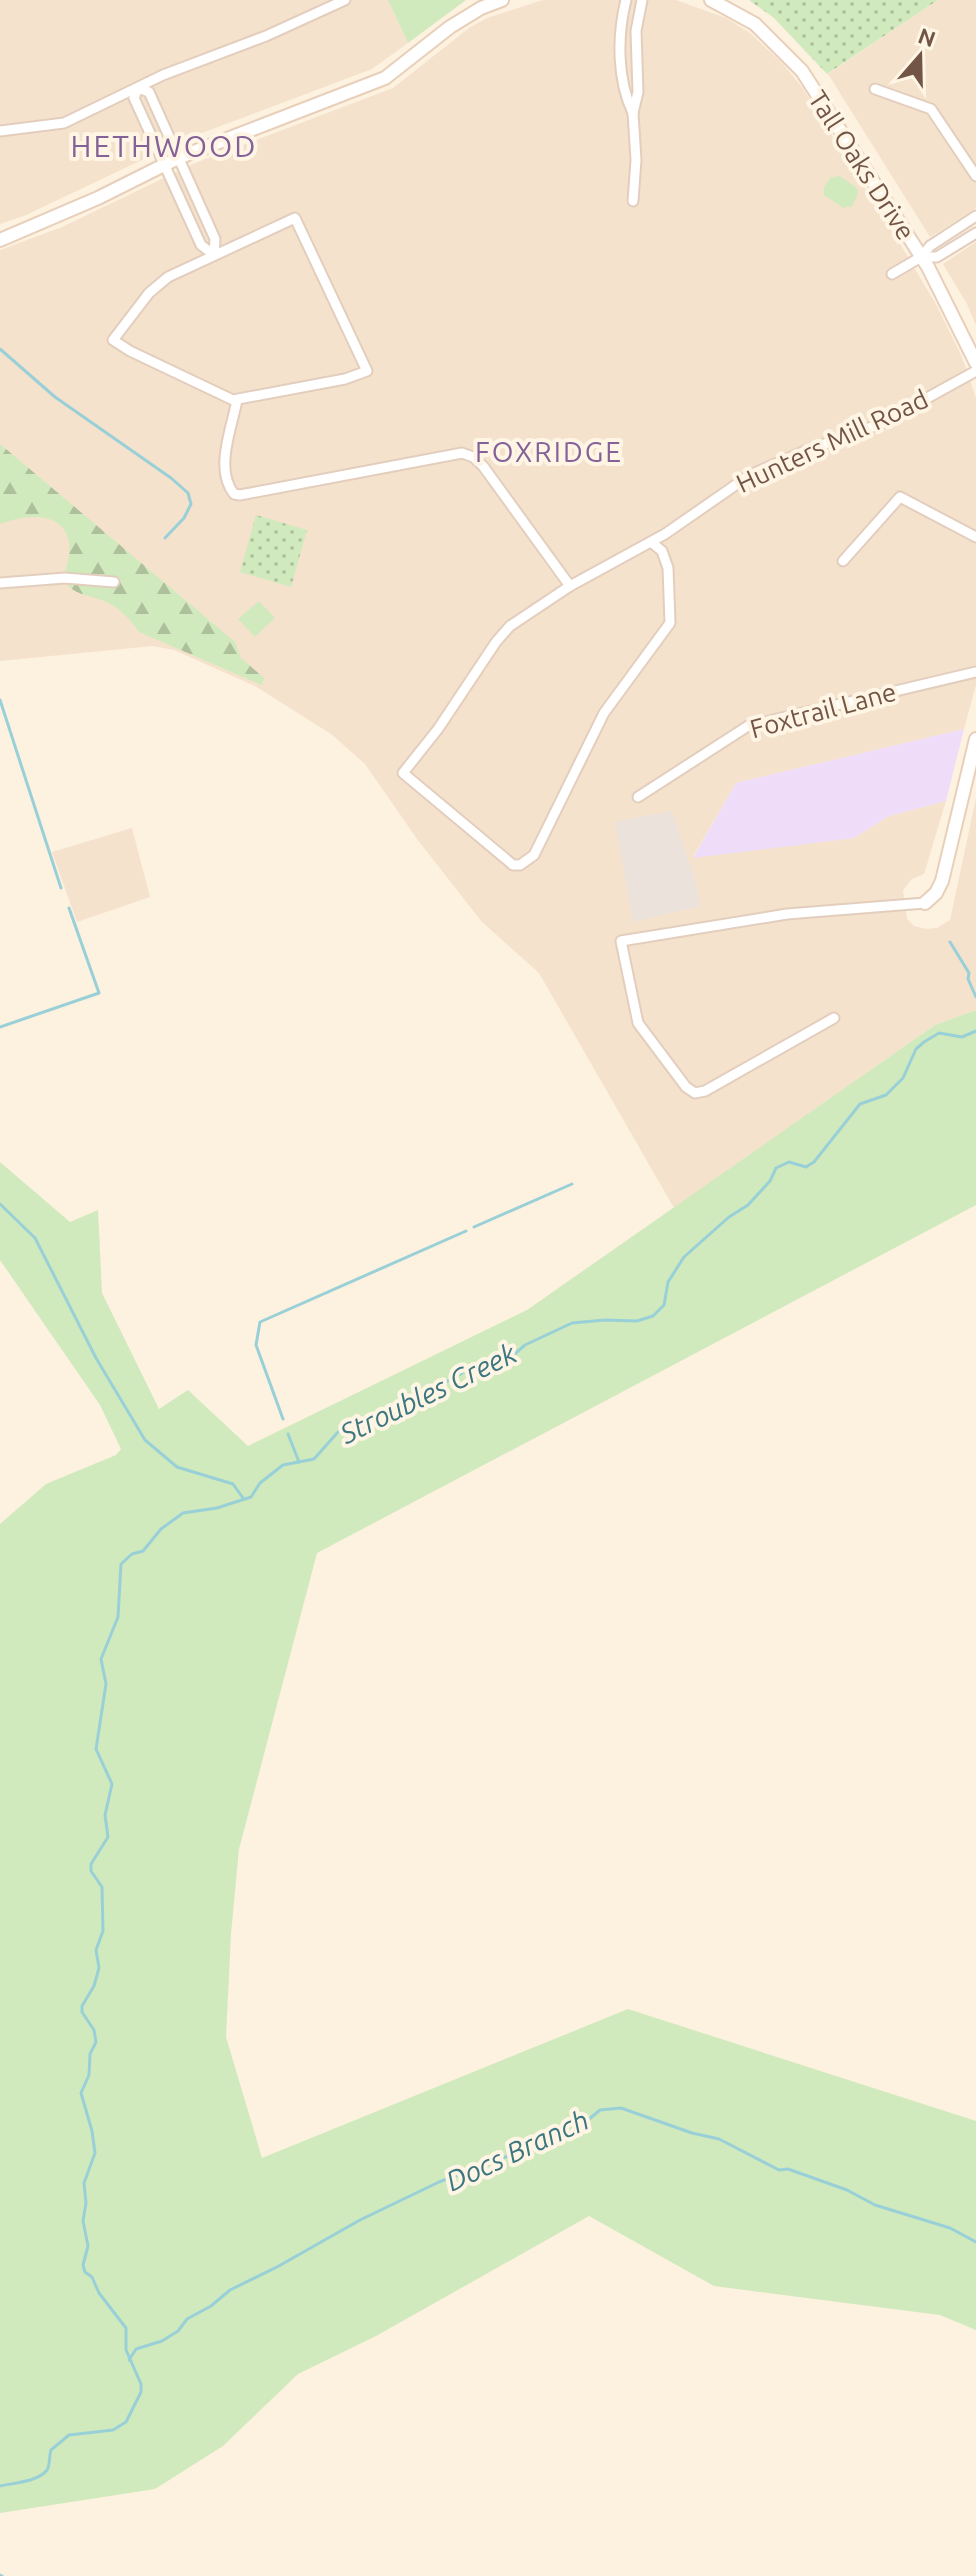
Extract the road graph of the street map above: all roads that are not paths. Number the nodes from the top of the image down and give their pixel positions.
1 (345, 0) edge
2 (502, 0) edge
3 (626, 0) edge
4 (642, 0) edge
5 (711, 0) edge
6 (138, 88) junction
7 (875, 89) dead end
8 (633, 113) junction
9 (0, 131) edge
10 (178, 158) junction
11 (164, 164) junction
12 (976, 176) edge
13 (633, 201) dead end
14 (976, 216) edge
15 (976, 233) edge
16 (0, 240) edge
17 (214, 255) junction
18 (921, 257) junction
19 (892, 274) dead end
20 (976, 363) edge
21 (976, 371) edge
22 (237, 400) junction
23 (976, 537) edge
24 (651, 542) junction
25 (843, 561) dead end
26 (114, 582) dead end
27 (0, 583) edge
28 (570, 586) junction
29 (976, 672) edge
30 (976, 739) edge
31 (973, 762) edge
32 (638, 797) dead end
33 (925, 903) joint
34 (834, 1018) dead end

1 - 6 street
2 - 10 street
3 - 8 street
4 - 8 street
5 - 18 street, Tall Oaks Drive
6 - 9 street
6 - 10 street
6 - 11 street
7 - 12 street
8 - 13 street
10 - 11 street
10 - 17 street
11 - 16 street
11 - 17 street
14 - 18 street
15 - 18 street
17 - 22 street
17 - 22 street
18 - 19 street
18 - 20 street, Tall Oaks Drive
21 - 24 street, Hunters Mill Road
22 - 28 street
23 - 25 street
24 - 28 street, Hunters Mill Road
24 - 28 street, Hunters Mill Road
26 - 27 street
29 - 32 street, Foxtrail Lane
30 - 31 street
31 - 33 street
33 - 34 street

